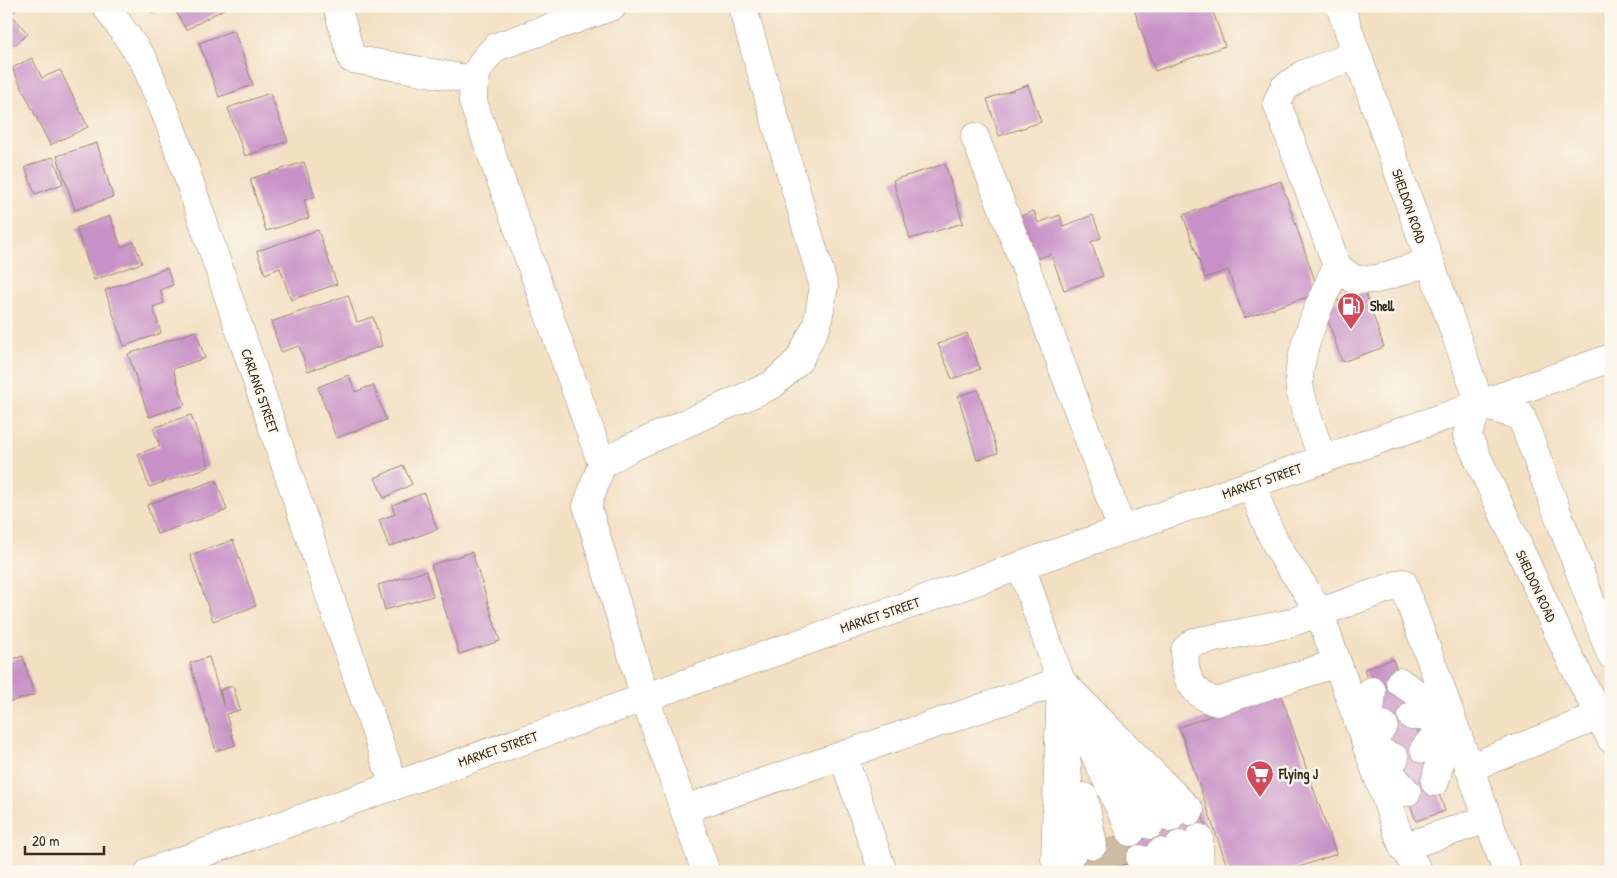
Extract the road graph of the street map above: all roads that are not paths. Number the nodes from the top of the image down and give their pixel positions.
1 (106, 6) edge
2 (337, 6) edge
3 (613, 6) edge
4 (742, 6) edge
5 (1340, 6) edge
6 (1356, 55) junction
7 (473, 80) junction
8 (975, 137) dead end
9 (1429, 262) junction
10 (1337, 266) junction
11 (1611, 358) edge
12 (1480, 404) junction
13 (1323, 460) junction
14 (602, 464) junction
15 (1252, 484) junction
16 (1122, 530) junction
17 (1021, 566) junction
18 (1319, 612) junction
19 (1611, 655) edge
20 (1338, 663) junction
21 (1061, 681) junction
22 (1400, 682) dead end
23 (1372, 691) dead end
24 (645, 698) junction
25 (1412, 716) dead end
26 (1451, 717) junction
27 (1384, 725) dead end
28 (1605, 727) edge
29 (1367, 747) junction
30 (1424, 750) dead end
31 (843, 756) junction
32 (1395, 758) dead end
33 (1469, 768) junction
34 (1435, 782) dead end
35 (394, 786) junction
36 (1406, 792) dead end
37 (685, 809) junction
38 (1488, 819) junction
39 (1122, 835) junction
40 (1403, 847) junction
41 (1154, 859) edge
42 (149, 872) edge
43 (706, 872) edge
44 (883, 872) edge
45 (1183, 872) edge
46 (1200, 872) edge
47 (1419, 872) edge
48 (1507, 872) edge

1 - 35 street, CARLANG STREET
2 - 7 street
3 - 7 street
4 - 14 street
5 - 6 street, SHELDON ROAD
6 - 9 street, SHELDON ROAD
6 - 10 street
7 - 14 street
8 - 16 street
9 - 10 street
9 - 12 street, SHELDON ROAD
10 - 13 street
11 - 12 street, MARKET STREET
12 - 13 street, MARKET STREET
12 - 19 street
12 - 28 street, SHELDON ROAD
13 - 15 street, MARKET STREET
14 - 24 street
15 - 16 street, MARKET STREET
15 - 18 street
16 - 17 street, MARKET STREET
17 - 21 street
17 - 24 street, MARKET STREET
18 - 20 street
18 - 20 street
18 - 26 street
20 - 29 street
21 - 31 street
21 - 39 street
21 - 39 street
21 - 39 street
21 - 39 street
22 - 26 street
23 - 29 street
24 - 35 street, MARKET STREET
24 - 37 street
25 - 26 street
26 - 30 street
26 - 33 street
26 - 34 street
27 - 29 street
28 - 33 street
29 - 32 street
29 - 36 street
29 - 40 street
31 - 37 street
31 - 44 street
33 - 38 street
35 - 42 street, MARKET STREET
37 - 43 street
38 - 40 street
38 - 48 street
40 - 47 street
41 - 45 street
41 - 46 street

